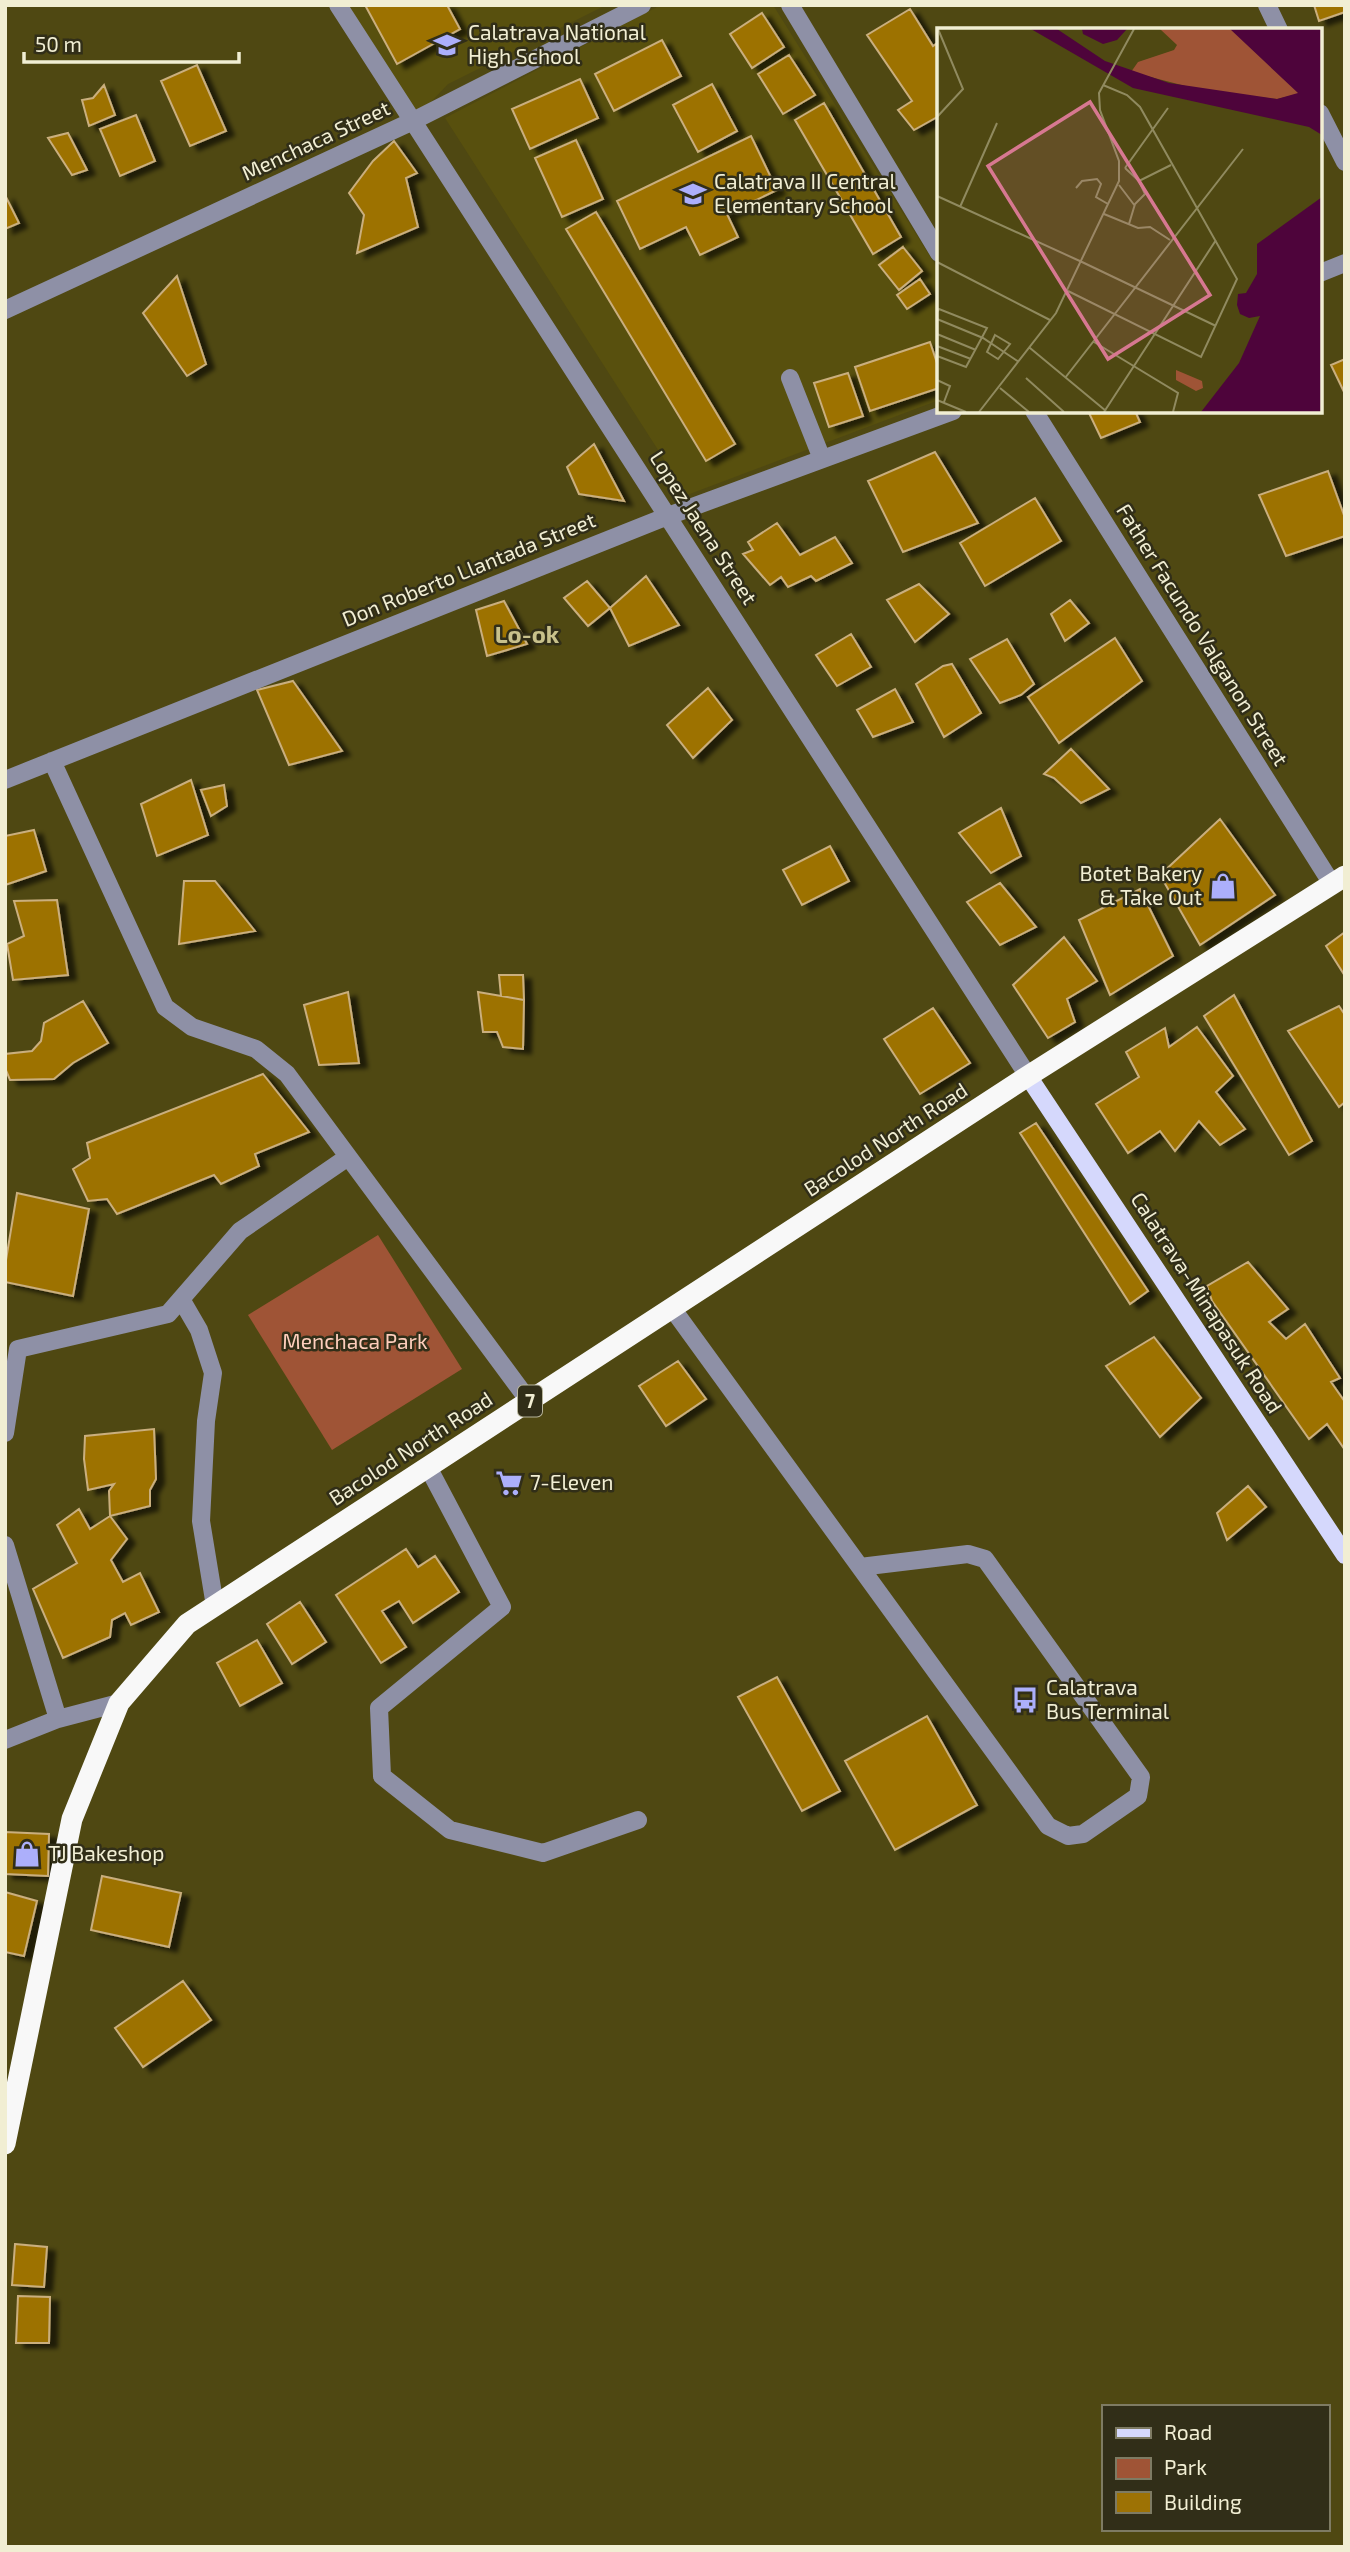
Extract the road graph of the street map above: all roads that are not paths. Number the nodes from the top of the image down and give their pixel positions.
1 (338, 5) edge
2 (642, 5) edge
3 (790, 5) edge
4 (1267, 5) edge
5 (1278, 28) edge
6 (1322, 117) edge
7 (413, 121) junction
8 (1345, 162) edge
9 (937, 250) edge
10 (1345, 263) edge
11 (1322, 272) edge
12 (5, 310) edge
13 (790, 379) dead end
14 (948, 413) edge
15 (1035, 413) edge
16 (822, 460) junction
17 (667, 516) junction
18 (52, 761) junction
19 (5, 780) edge
20 (1338, 880) edge
21 (1028, 1076) junction
22 (348, 1157) junction
23 (181, 1299) junction
24 (673, 1308) junction
25 (529, 1401) junction
26 (5, 1433) edge
27 (428, 1467) junction
28 (5, 1545) edge
29 (1345, 1555) edge
30 (860, 1567) junction
31 (215, 1606) junction
32 (119, 1703) junction
33 (58, 1718) junction
34 (5, 1740) edge
35 (638, 1820) dead end
36 (5, 2144) edge

1 - 7 street, Lopez Jaena Street
2 - 7 street, Menchaca Street
3 - 9 street
4 - 5 street
6 - 8 street
7 - 12 street, Menchaca Street
7 - 17 street, Lopez Jaena Street
10 - 11 street
13 - 16 street
14 - 16 street, Don Roberto Llantada Street
15 - 20 street, Father Facundo Valganon Street
16 - 17 street, Don Roberto Llantada Street
17 - 18 street, Don Roberto Llantada Street
17 - 21 street, Lopez Jaena Street
18 - 19 street, Don Roberto Llantada Street
18 - 22 street
20 - 21 highway, Bacolod North Road / 7
21 - 24 highway, Bacolod North Road / 7
21 - 29 main road, Calatrava-Minapasuk Road
22 - 23 street
22 - 25 street
23 - 26 street
23 - 31 street
24 - 25 highway, Bacolod North Road / 7
24 - 30 street
25 - 27 highway, Bacolod North Road / 7
27 - 31 highway, Bacolod North Road / 7
27 - 35 street
28 - 33 street
30 - 30 street
31 - 32 highway, Bacolod North Road / 7
32 - 33 street
32 - 36 highway, Bacolod North Road / 7
33 - 34 street

